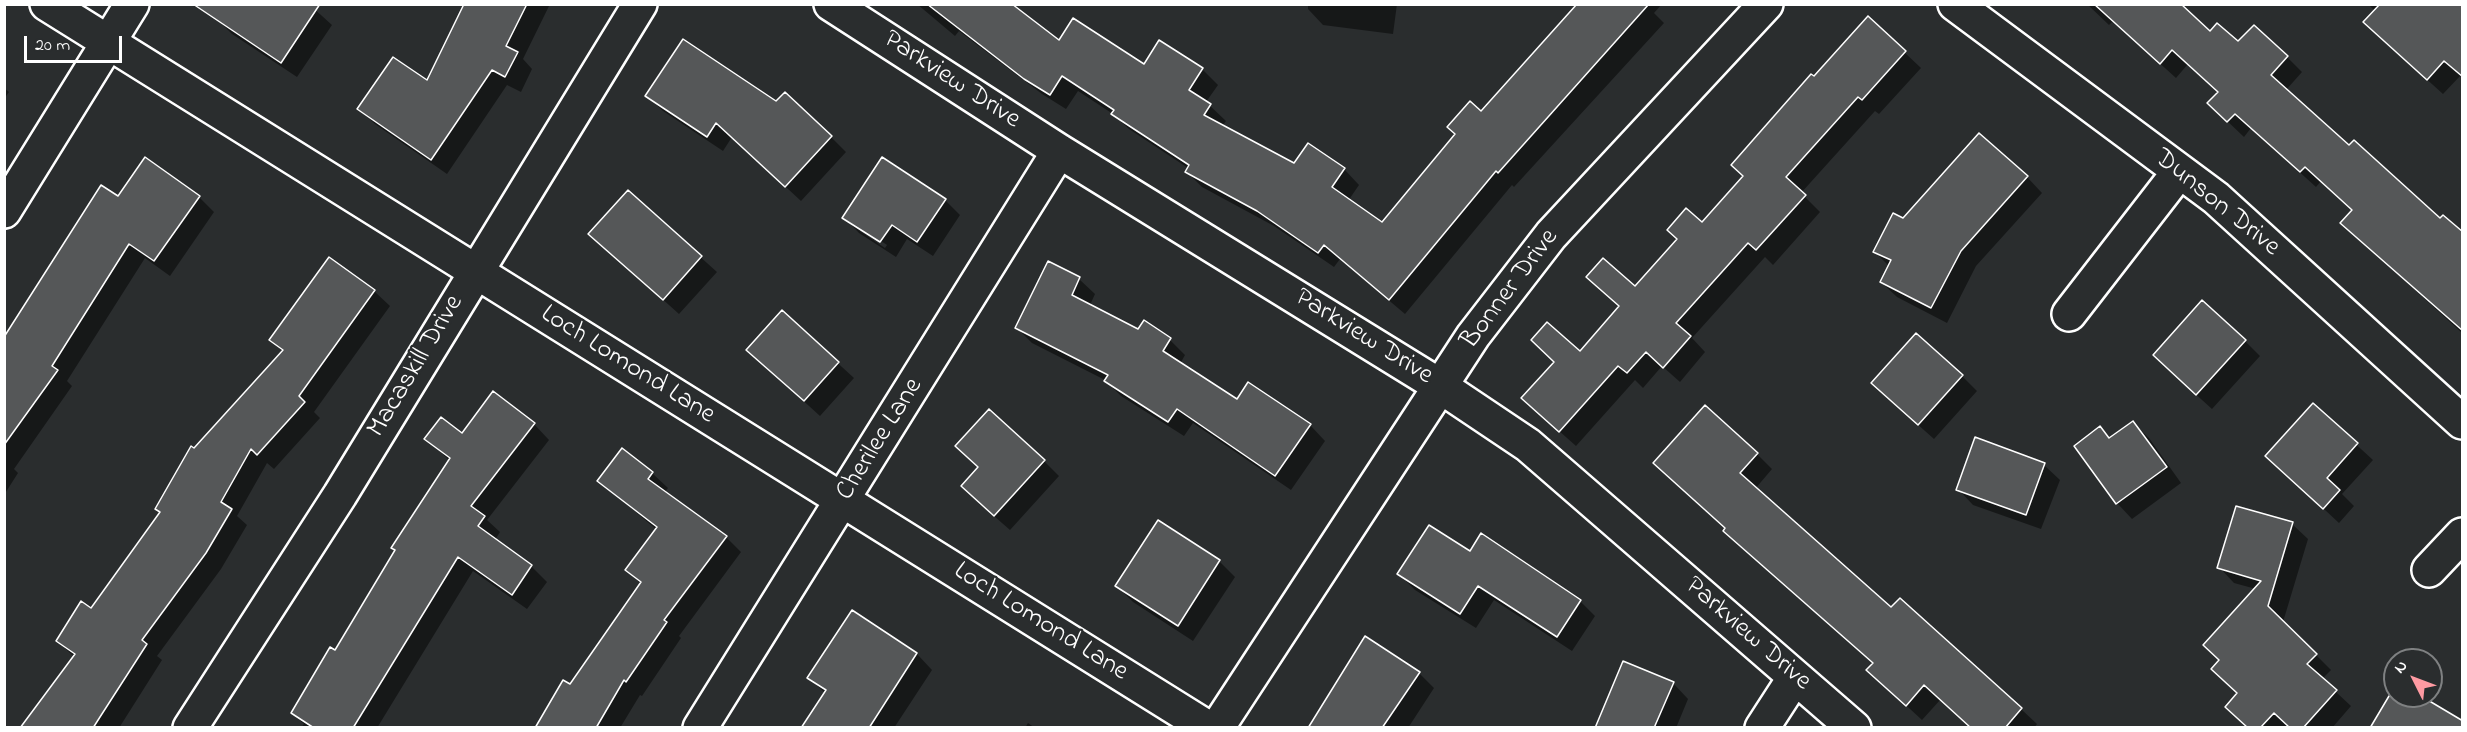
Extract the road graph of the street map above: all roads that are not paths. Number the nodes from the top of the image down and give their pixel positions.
1 (47, 4) edge
2 (132, 4) edge
3 (640, 4) edge
4 (831, 4) edge
5 (1766, 4) edge
6 (1954, 4) edge
7 (108, 43) junction
8 (1059, 151) junction
9 (2179, 172) junction
10 (4, 212) edge
11 (475, 271) junction
12 (2069, 314) dead end
13 (1440, 386) junction
14 (2463, 422) edge
15 (843, 501) junction
16 (2463, 535) edge
17 (2429, 570) dead end
18 (1795, 677) junction
19 (190, 728) edge
20 (700, 728) edge
21 (1208, 728) edge
22 (1217, 728) edge
23 (1762, 728) edge
24 (1854, 728) edge

1 - 7 street, Loch Lomond Lane
2 - 7 street
3 - 11 street, Macaskill Drive
4 - 8 street, Parkview Drive
5 - 13 street, Bonner Drive
6 - 9 street, Dunson Drive
7 - 10 street
7 - 11 street, Loch Lomond Lane
8 - 13 street, Parkview Drive
8 - 15 street, Cherilee Lane
9 - 12 street
9 - 14 street, Dunson Drive
11 - 15 street, Loch Lomond Lane
11 - 19 street, Macaskill Drive
13 - 18 street, Parkview Drive
13 - 22 street, Bonner Drive
15 - 20 street, Cherilee Lane
15 - 21 street, Loch Lomond Lane
16 - 17 street
18 - 23 street
18 - 24 street, Parkview Drive

